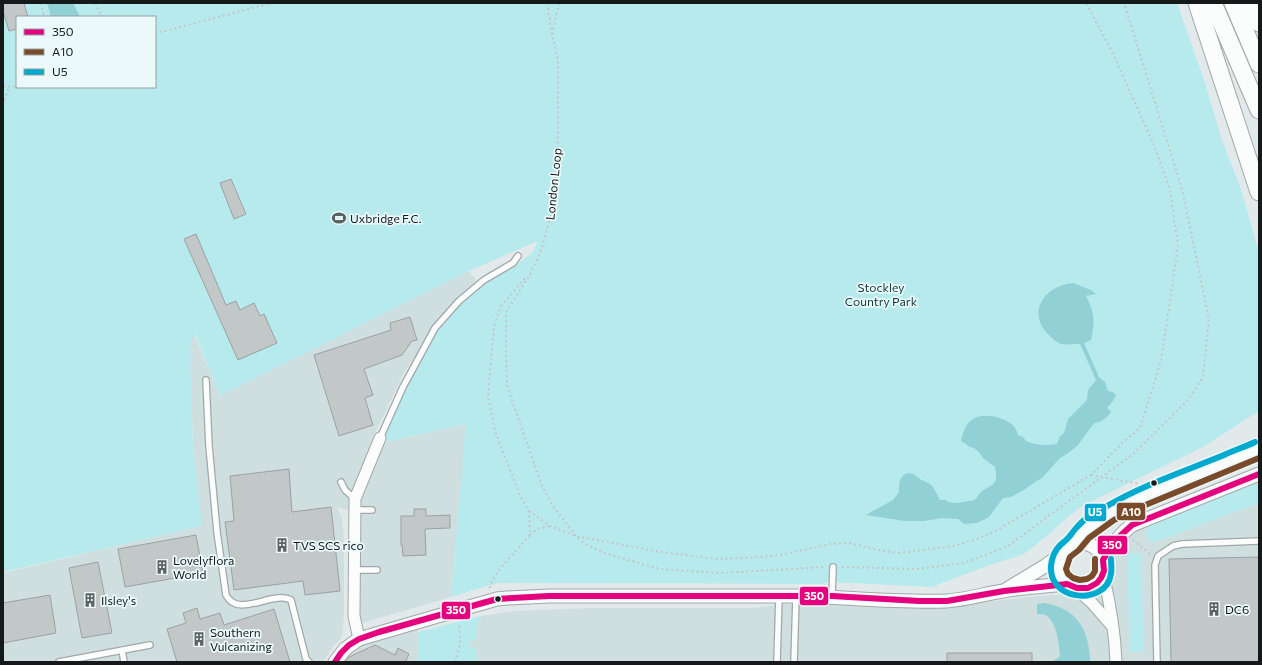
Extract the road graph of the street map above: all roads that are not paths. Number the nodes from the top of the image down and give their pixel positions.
1 (1197, 3) edge
2 (1214, 3) edge
3 (1233, 3) edge
4 (1247, 3) edge
5 (1259, 23) edge
6 (1259, 64) edge
7 (1259, 110) edge
8 (1259, 192) edge
9 (518, 256) dead end
10 (206, 380) dead end
11 (380, 438) joint
12 (1259, 449) edge
13 (1259, 474) edge
14 (341, 482) dead end
15 (355, 504) junction
16 (372, 510) dead end
17 (1259, 541) edge
18 (1067, 549) junction
19 (1103, 559) junction
20 (833, 567) road end
21 (353, 570) junction
22 (377, 570) dead end
23 (1103, 574) junction
24 (1071, 586) junction
25 (1004, 591) junction
26 (779, 596) junction
27 (796, 596) junction
28 (832, 596) junction
29 (1112, 627) junction
30 (359, 638) junction
31 (150, 645) dead end
32 (122, 650) junction
33 (59, 662) edge
34 (124, 662) edge
35 (309, 662) edge
36 (335, 662) edge
37 (777, 662) edge
38 (794, 662) edge
39 (1116, 662) edge
40 (1157, 662) edge

1 - 8 main road
2 - 7 main road
3 - 6 main road
4 - 5 main road
9 - 11 lane
10 - 35 lane
11 - 15 street
12 - 18 street
13 - 19 street
14 - 15 lane
15 - 16 lane
15 - 21 street
17 - 40 lane
18 - 19 street
18 - 24 street
18 - 25 street
19 - 23 street
20 - 28 lane
21 - 22 lane
21 - 30 street
23 - 24 street
23 - 29 street
24 - 25 street
24 - 29 street
25 - 28 street
26 - 27 street
26 - 30 street
26 - 37 lane
27 - 28 street
27 - 38 lane
29 - 39 street
30 - 36 street
31 - 32 lane
32 - 33 lane
32 - 34 lane

